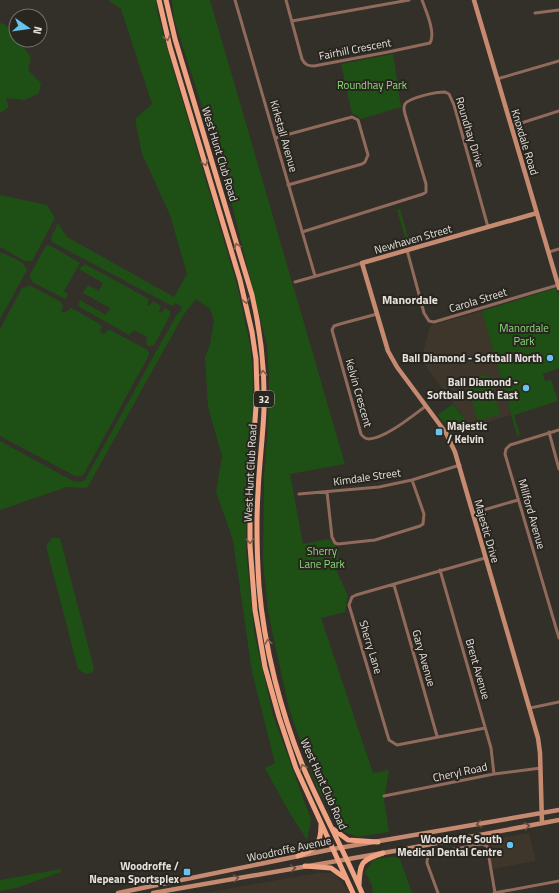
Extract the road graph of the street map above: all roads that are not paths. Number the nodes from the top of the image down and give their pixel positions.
1 (159, 0) edge
2 (166, 0) edge
3 (235, 0) edge
4 (286, 0) edge
5 (409, 0) edge
6 (422, 0) edge
7 (474, 0) edge
8 (559, 10) edge
9 (535, 13) dead end
10 (292, 21) junction
11 (559, 61) edge
12 (497, 78) junction
13 (559, 111) edge
14 (512, 126) junction
15 (275, 138) junction
16 (288, 185) junction
17 (537, 213) junction
18 (488, 227) junction
19 (302, 232) junction
20 (559, 249) edge
21 (407, 250) junction
22 (549, 252) junction
23 (362, 263) junction
24 (315, 276) junction
25 (295, 282) dead end
26 (559, 287) edge
27 (376, 314) junction
28 (426, 406) junction
29 (559, 430) edge
30 (549, 432) junction
31 (460, 465) junction
32 (559, 469) edge
33 (412, 480) junction
34 (327, 492) junction
35 (299, 494) dead end
36 (518, 500) junction
37 (473, 513) junction
38 (485, 558) junction
39 (440, 570) junction
40 (394, 585) junction
41 (559, 638) edge
42 (559, 702) edge
43 (530, 708) junction
44 (485, 728) junction
45 (437, 736) junction
46 (541, 768) junction
47 (494, 774) junction
48 (384, 796) dead end
49 (559, 810) edge
50 (542, 813) junction
51 (559, 820) edge
52 (321, 822) junction
53 (492, 822) junction
54 (542, 823) junction
55 (332, 828) junction
56 (494, 832) junction
57 (378, 842) junction
58 (341, 848) junction
59 (333, 849) junction
60 (383, 853) junction
61 (298, 856) junction
62 (346, 859) junction
63 (338, 861) junction
64 (305, 866) junction
65 (219, 873) junction
66 (347, 880) junction
67 (221, 881) junction
68 (559, 881) edge
69 (359, 886) junction
70 (118, 893) edge
71 (153, 893) edge
72 (353, 893) edge
73 (362, 893) edge
74 (438, 893) edge
75 (494, 893) edge

1 -> 52 main road, West Hunt Club Road / 32
55 -> 2 main road, West Hunt Club Road / 32
3 - 15 street, Kirkstall Avenue
4 - 10 street, Fairhill Crescent
5 - 10 street
6 - 10 street, Fairhill Crescent
7 - 12 street, Knoxdale Road
8 - 9 street
11 - 12 street
12 - 14 street, Knoxdale Road
13 - 14 street
14 - 17 street, Knoxdale Road
15 - 16 street, Kirkstall Avenue
15 - 16 street
16 - 19 street, Kirkstall Avenue
17 - 18 street, Newhaven Street
17 - 22 street, Knoxdale Road
18 - 19 street, Roundhay Drive
18 - 21 street, Newhaven Street
19 - 24 street, Kirkstall Avenue
20 - 22 street
21 - 23 street, Newhaven Street
21 - 26 street, Carola Street
22 - 26 street, Knoxdale Road
23 - 24 street, Newhaven Street
23 - 27 street, Majestic Drive
24 - 25 street, Newhaven Street
27 - 28 street, Majestic Drive
27 - 28 street, Kelvin Crescent
28 - 31 street, Majestic Drive
29 - 30 street, Millford Avenue
30 - 32 street
30 - 36 street, Millford Avenue
31 - 33 street, Kimdale Street
31 - 37 street, Majestic Drive
33 - 34 street, Kimdale Street
33 - 34 street
34 - 35 street, Kimdale Street
36 - 37 street
36 - 41 street, Millford Avenue
37 - 38 street, Majestic Drive
38 - 39 street, Sherry Lane
38 - 43 street, Majestic Drive
39 - 40 street, Sherry Lane
39 - 44 street, Brent Avenue
40 - 45 street, Gary Avenue
40 - 45 street, Sherry Lane
42 - 43 street
43 - 46 street, Majestic Drive
44 - 45 street, Sherry Lane
44 - 47 street, Brent Avenue
46 - 47 street, Cheryl Road
46 - 50 street, Majestic Drive
47 - 48 street, Cheryl Road
49 - 50 street, Woodroffe Avenue
50 - 53 street, Woodroffe Avenue
50 - 54 street, Majestic Drive
51 - 54 street, Woodroffe Avenue
52 - 59 main road, West Hunt Club Road / 32
52 - 61 main road
53 - 56 street
53 -> 57 street, Woodroffe Avenue
56 -> 54 street, Woodroffe Avenue
55 - 57 main road
55 - 58 main road, West Hunt Club Road / 32
56 - 60 street, Woodroffe Avenue
57 - 58 street, Woodroffe Avenue
58 - 59 street, Woodroffe Avenue
58 - 62 main road, West Hunt Club Road / 32
59 - 61 street, Woodroffe Avenue
59 - 63 main road, West Hunt Club Road / 32
60 - 62 street, Woodroffe Avenue
60 - 69 main road
61 - 65 street, Woodroffe Avenue
62 - 63 street, Woodroffe Avenue
62 - 69 main road, West Hunt Club Road / 32
63 - 64 street, Woodroffe Avenue
63 - 66 main road, West Hunt Club Road / 32
64 - 66 main road
67 -> 64 street, Woodroffe Avenue
65 - 67 street
65 - 70 street, Woodroffe Avenue
66 - 72 main road, West Hunt Club Road / 32
67 - 71 street, Woodroffe Avenue
68 - 75 street
69 - 73 main road, West Hunt Club Road / 32
74 - 75 street

